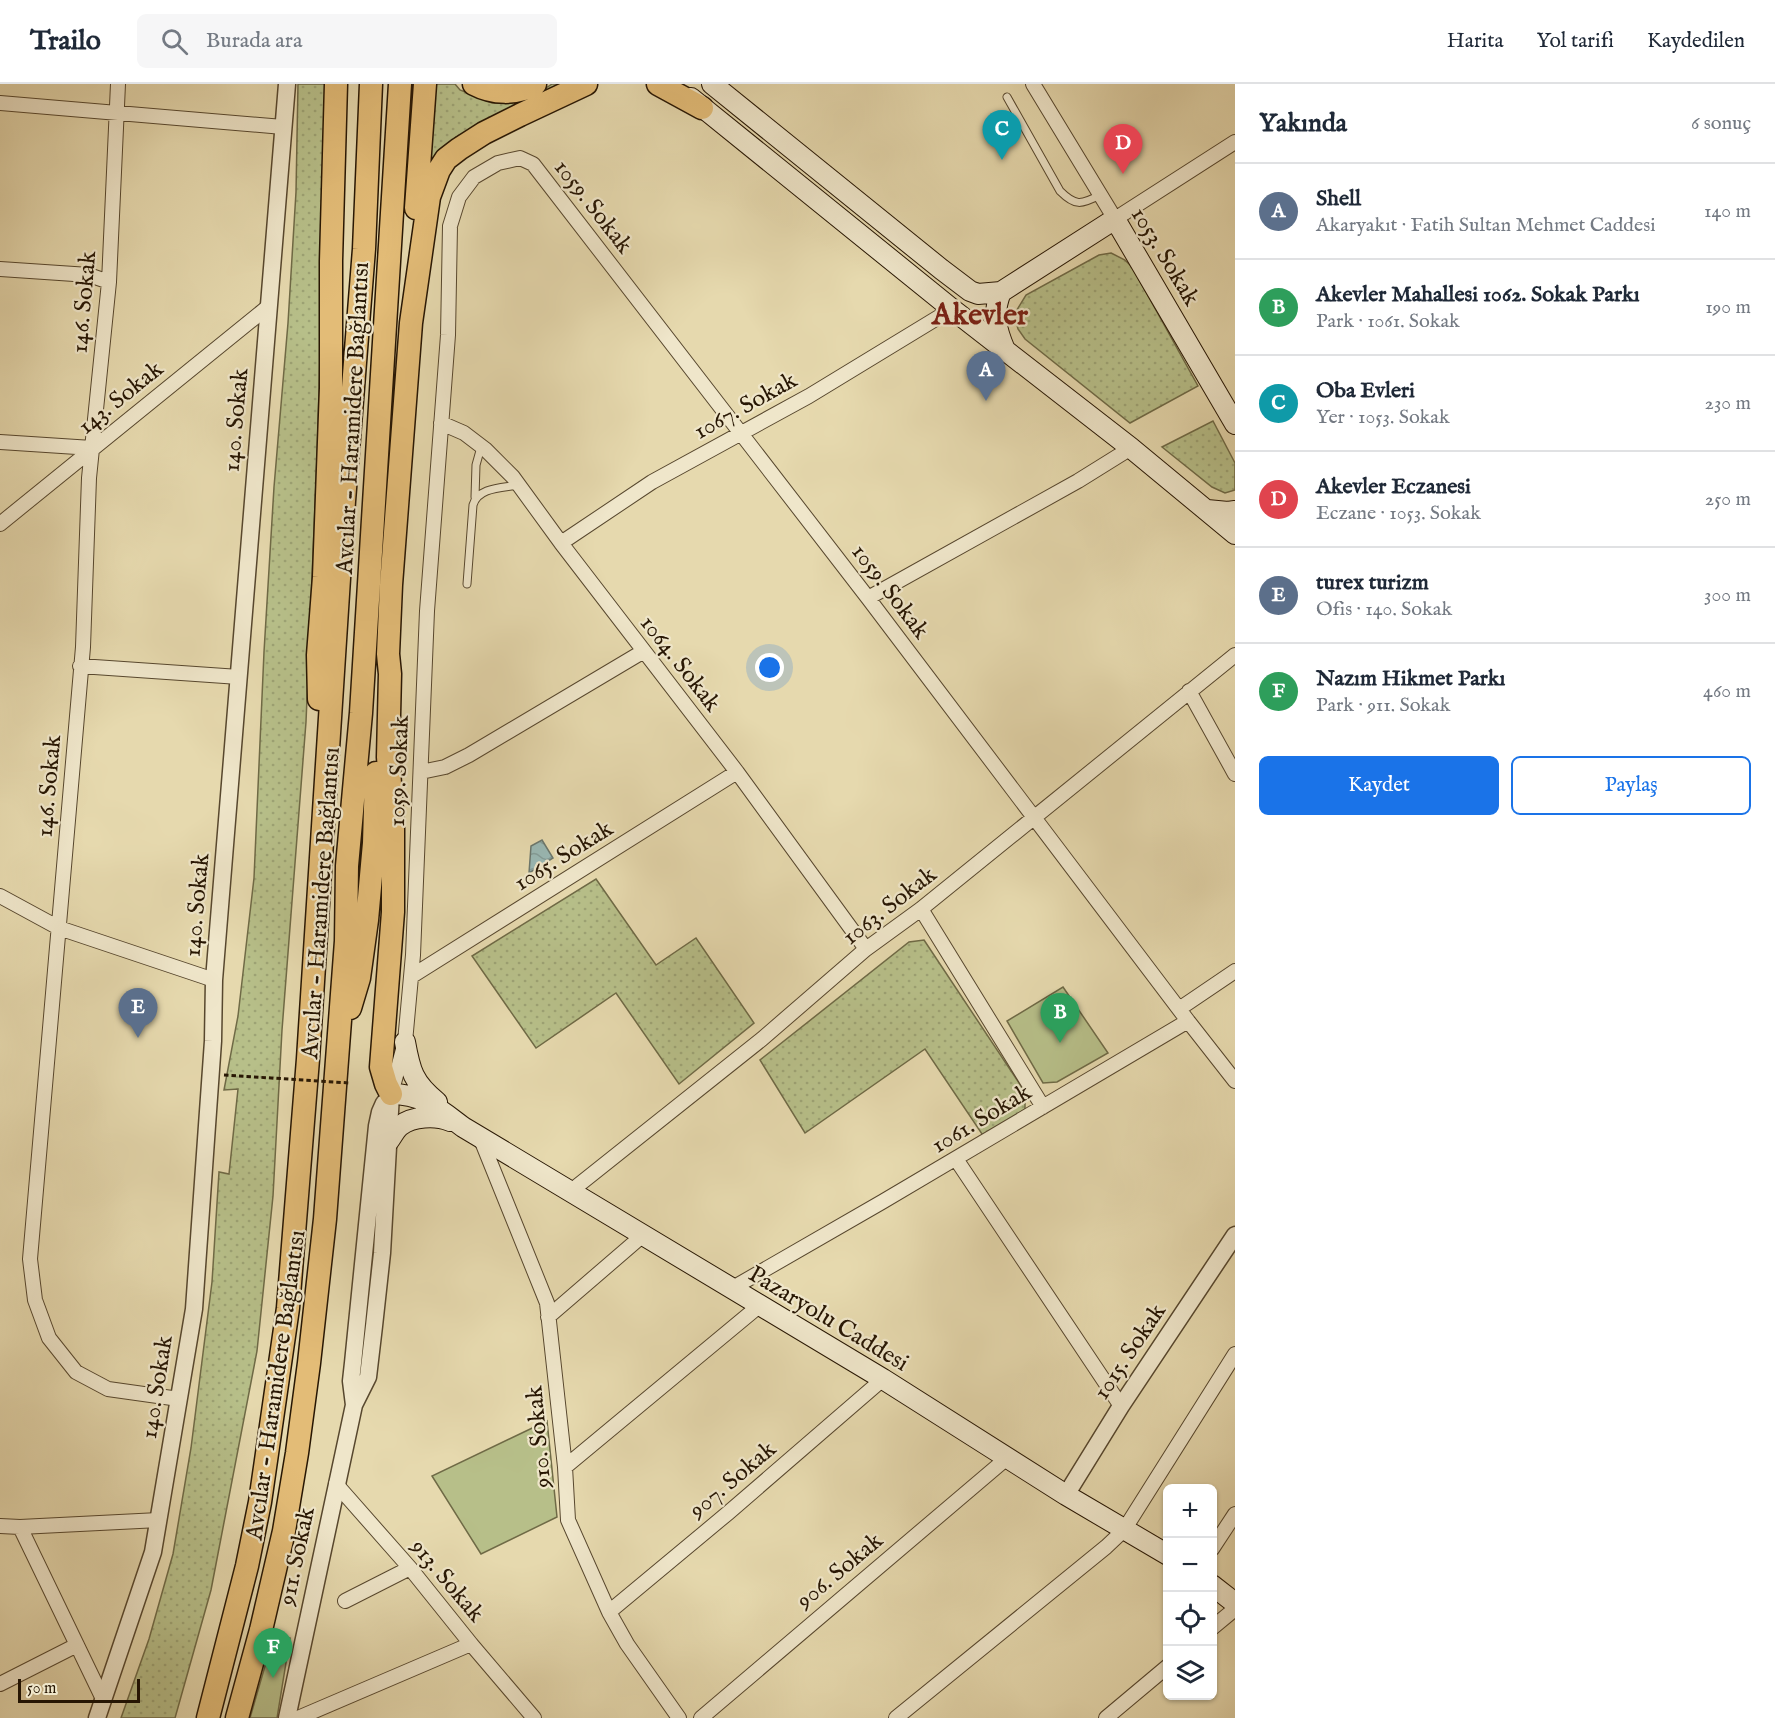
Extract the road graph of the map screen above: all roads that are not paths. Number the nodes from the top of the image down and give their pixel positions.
1 (118, 84) edge
2 (286, 84) edge
3 (336, 84) edge
4 (371, 84) edge
5 (400, 84) edge
6 (425, 84) edge
7 (474, 84) edge
8 (535, 84) edge
9 (586, 84) edge
10 (658, 84) edge
11 (676, 84) edge
12 (712, 84) edge
13 (1033, 84) edge
14 (1007, 97) dead end
15 (0, 103) edge
16 (702, 108) junction
17 (117, 112) junction
18 (283, 127) junction
19 (1235, 142) edge
20 (1100, 195) junction
21 (1114, 219) junction
22 (0, 269) edge
23 (109, 282) junction
24 (1000, 292) junction
25 (269, 306) junction
26 (952, 309) junction
27 (411, 323) junction
28 (1005, 350) junction
29 (441, 423) junction
30 (1235, 424) edge
31 (741, 434) junction
32 (0, 442) edge
33 (482, 446) junction
34 (92, 448) junction
35 (1131, 448) junction
36 (518, 485) junction
37 (475, 497) junction
38 (1207, 510) junction
39 (1235, 511) edge
40 (0, 524) edge
41 (1235, 534) edge
42 (561, 543) junction
43 (467, 584) dead end
44 (868, 598) junction
45 (644, 651) junction
46 (388, 654) junction
47 (1235, 655) edge
48 (81, 666) junction
49 (239, 677) junction
50 (1189, 691) junction
51 (328, 750) junction
52 (420, 772) junction
53 (737, 772) junction
54 (1235, 774) edge
55 (1035, 818) junction
56 (0, 896) edge
57 (921, 909) junction
58 (59, 928) junction
59 (866, 949) junction
60 (1235, 971) edge
61 (411, 976) junction
62 (214, 980) junction
63 (1179, 1009) junction
64 (1188, 1021) junction
65 (339, 1037) junction
66 (405, 1042) junction
67 (1235, 1081) edge
68 (391, 1094) junction
69 (1043, 1107) junction
70 (471, 1132) junction
71 (388, 1142) junction
72 (956, 1159) junction
73 (571, 1191) junction
74 (1235, 1235) edge
75 (642, 1236) junction
76 (731, 1289) junction
77 (759, 1306) junction
78 (548, 1317) junction
79 (1235, 1354) edge
80 (883, 1379) junction
81 (179, 1399) junction
82 (354, 1405) junction
83 (1121, 1406) junction
84 (1007, 1458) junction
85 (565, 1467) junction
86 (336, 1484) junction
87 (1066, 1495) junction
88 (1235, 1514) edge
89 (159, 1520) junction
90 (0, 1526) edge
91 (20, 1527) junction
92 (1125, 1530) junction
93 (1217, 1541) edge
94 (1163, 1553) edge
95 (410, 1569) junction
96 (1217, 1589) edge
97 (345, 1601) dead end
98 (1235, 1603) edge
99 (1235, 1609) edge
100 (609, 1612) junction
101 (1217, 1624) edge
102 (471, 1644) junction
103 (77, 1645) junction
104 (1163, 1669) edge
105 (0, 1684) edge
106 (96, 1712) edge
107 (208, 1718) edge
108 (237, 1718) edge
109 (287, 1718) edge
110 (298, 1718) edge
111 (534, 1718) edge
112 (679, 1718) edge
113 (701, 1718) edge
114 (896, 1718) edge
115 (1106, 1718) edge

1 - 17 street, 146. Sokak
2 - 18 street, 140. Sokak
3 - 51 highway
4 - 51 highway, Avcılar - Haramidere Bağlantısı
5 - 65 highway, Avcılar - Haramidere Bağlantısı
6 - 27 highway
7 - 8 highway
9 - 27 highway
10 - 16 highway
11 - 16 main road
12 - 24 main road
13 - 20 street, 1053. Sokak
14 - 20 lane
15 - 17 street
16 - 26 main road
17 - 18 street
17 - 23 street, 146. Sokak
18 - 25 street, 140. Sokak
19 - 21 street
20 - 21 street, 1053. Sokak
21 - 24 main road
21 - 30 main road, 1053. Sokak
22 - 23 street
23 - 34 street, 146. Sokak
24 - 28 main road
25 - 34 street, 143. Sokak
25 - 49 street, 140. Sokak
26 - 28 main road
26 - 31 street, 1067. Sokak
27 - 46 highway
28 - 35 main road
29 - 31 street, 1059. Sokak
29 - 33 street, 1064. Sokak
29 - 52 street, 1059. Sokak
31 - 42 street, 1067. Sokak
31 - 44 street, 1059. Sokak
32 - 34 street
33 - 36 street, 1064. Sokak
33 - 37 lane
34 - 40 street, 143. Sokak
34 - 48 street, 146. Sokak
35 - 38 main road
35 - 44 street
36 - 37 lane
36 - 42 street, 1064. Sokak
37 - 43 lane
38 - 39 main road
38 - 41 main road
42 - 45 street, 1064. Sokak
44 - 55 street, 1059. Sokak
45 - 52 street
45 - 53 street, 1064. Sokak
46 - 65 highway
46 - 68 highway
47 - 50 street, 1063. Sokak
48 - 49 street
48 - 58 street, 146. Sokak
49 - 62 street, 140. Sokak
50 - 54 street
50 - 55 street, 1063. Sokak
51 - 107 highway, Avcılar - Haramidere Bağlantısı
52 - 61 street, 1059. Sokak
53 - 59 street, 1064. Sokak
53 - 61 street, 1065. Sokak
55 - 57 street, 1063. Sokak
55 - 63 street, 1059. Sokak
56 - 58 street
57 - 59 street, 1063. Sokak
57 - 69 street
58 - 62 street
58 - 81 street, 146. Sokak
59 - 73 street, 1063. Sokak
60 - 63 street
61 - 66 street, 1059. Sokak
62 - 81 street, 140. Sokak
63 - 64 street, 1059. Sokak
64 - 67 street
64 - 69 street, 1061. Sokak
65 - 108 highway, Avcılar - Haramidere Bağlantısı
66 - 68 street, 1059. Sokak
66 - 70 main road
68 - 70 main road
68 - 71 street, 911. Sokak
68 - 82 street, 911. Sokak
69 - 72 street, 1061. Sokak
70 - 71 main road
70 - 73 main road, Pazaryolu Caddesi
70 - 78 street, 910. Sokak
71 - 82 street, 911. Sokak
72 - 76 street, 1061. Sokak
72 - 83 street
73 - 75 main road, Pazaryolu Caddesi
74 - 83 street, 1015. Sokak
75 - 76 main road, Pazaryolu Caddesi
75 - 78 street
76 - 77 main road, Pazaryolu Caddesi
77 - 80 main road, Pazaryolu Caddesi
77 - 85 street
78 - 85 street, 910. Sokak
79 - 92 street
80 - 84 main road, Pazaryolu Caddesi
80 - 100 street, 907. Sokak
81 - 89 street, 140. Sokak
82 - 86 street, 911. Sokak
83 - 87 street, 1015. Sokak
84 - 87 main road, Pazaryolu Caddesi
84 - 113 street, 906. Sokak
85 - 100 street, 910. Sokak
86 - 95 street, 913. Sokak
86 - 109 street, 911. Sokak
87 - 92 main road, Pazaryolu Caddesi
88 - 93 street
89 - 91 street
89 - 106 street, 140. Sokak
90 - 91 street
91 - 103 street
92 - 94 main road, Pazaryolu Caddesi
92 - 114 street
95 - 97 street
95 - 102 street, 913. Sokak
96 - 98 main road
99 - 101 street
100 - 112 street, 910. Sokak
102 - 110 street, 913. Sokak
102 - 111 street
103 - 105 street
103 - 106 street
104 - 115 street

